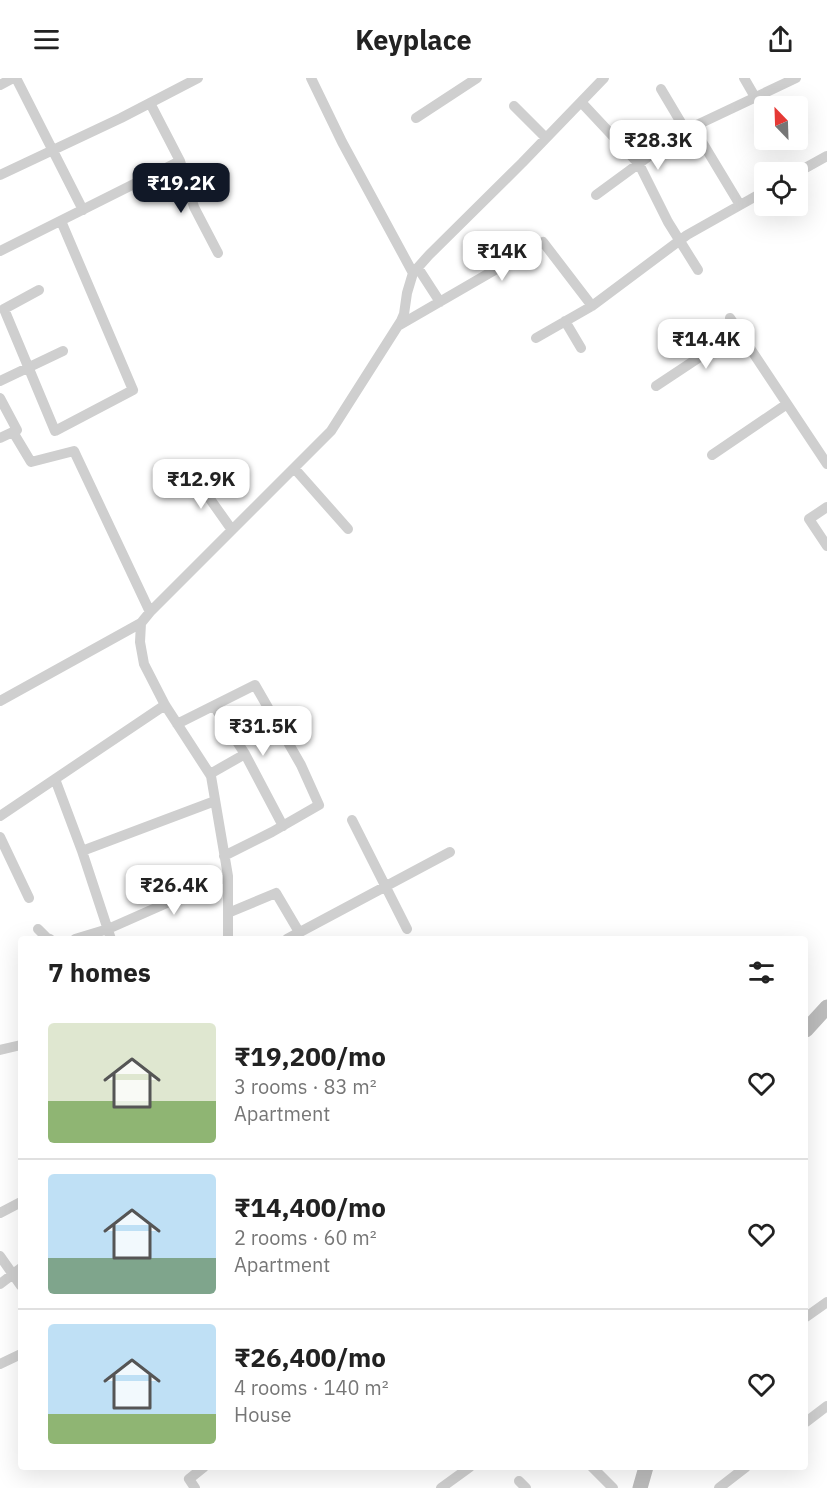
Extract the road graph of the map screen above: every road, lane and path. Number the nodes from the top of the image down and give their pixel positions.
1 (14, 78) edge
2 (198, 78) edge
3 (311, 78) edge
4 (477, 78) edge
5 (604, 78) edge
6 (744, 78) edge
7 (796, 78) edge
8 (0, 84) edge
9 (661, 89) dead end
10 (755, 96) edge
11 (758, 96) edge
12 (754, 98) edge
13 (581, 102) junction
14 (150, 103) junction
15 (514, 106) dead end
16 (416, 118) dead end
17 (690, 129) junction
18 (546, 138) junction
19 (53, 150) junction
20 (827, 156) edge
21 (180, 161) junction
22 (639, 164) junction
23 (808, 166) edge
24 (0, 176) edge
25 (596, 195) dead end
26 (754, 197) edge
27 (740, 205) junction
28 (83, 210) junction
29 (61, 221) junction
30 (680, 241) junction
31 (0, 251) edge
32 (218, 253) dead end
33 (698, 270) dead end
34 (415, 271) junction
35 (39, 290) dead end
36 (440, 302) junction
37 (592, 306) junction
38 (730, 318) dead end
39 (565, 321) junction
40 (398, 326) junction
41 (739, 331) junction
42 (536, 338) dead end
43 (581, 348) dead end
44 (63, 351) dead end
45 (28, 368) junction
46 (0, 381) edge
47 (657, 386) dead end
48 (0, 398) edge
49 (787, 404) junction
50 (13, 432) junction
51 (0, 438) edge
52 (712, 455) dead end
53 (827, 464) edge
54 (294, 468) junction
55 (194, 475) dead end
56 (827, 507) edge
57 (348, 529) dead end
58 (232, 530) junction
59 (827, 546) edge
60 (150, 612) junction
61 (141, 623) junction
62 (0, 701) edge
63 (165, 705) junction
64 (214, 706) junction
65 (177, 724) junction
66 (245, 754) junction
67 (210, 774) junction
68 (55, 779) junction
69 (215, 801) junction
70 (0, 816) edge
71 (352, 820) dead end
72 (283, 826) junction
73 (0, 837) edge
74 (82, 851) junction
75 (450, 852) dead end
76 (225, 856) junction
77 (228, 876) junction
78 (386, 886) junction
79 (29, 898) dead end
80 (228, 913) junction
81 (38, 929) dead end
82 (407, 929) dead end
83 (299, 932) junction
84 (109, 934) edge
85 (45, 936) edge
86 (228, 936) edge
87 (292, 936) edge
88 (827, 1007) edge
89 (808, 1028) edge
90 (18, 1046) edge
91 (0, 1050) edge
92 (18, 1204) edge
93 (0, 1213) edge
94 (0, 1256) edge
95 (17, 1271) edge
96 (0, 1284) edge
97 (827, 1302) edge
98 (808, 1316) edge
99 (18, 1355) edge
100 (0, 1364) edge
101 (827, 1406) edge
102 (808, 1420) edge
103 (200, 1470) edge
104 (466, 1470) edge
105 (595, 1470) edge
106 (645, 1470) edge
107 (742, 1470) edge
108 (195, 1488) edge
109 (441, 1488) edge
110 (613, 1488) edge
111 (640, 1488) edge
112 (719, 1488) edge

1 - 8 street
1 - 19 street
2 - 14 street
3 - 34 street
4 - 16 street
5 - 13 street
6 - 10 street
7 - 11 street
9 - 17 street
12 - 17 street
13 - 18 street
13 - 22 street
14 - 19 street
14 - 21 street
15 - 18 street
17 - 22 street
17 - 27 street
18 - 34 street
19 - 24 street
19 - 28 street
20 - 23 street
21 - 28 street
21 - 32 street
22 - 25 street
22 - 30 street
26 - 27 street
27 - 30 street
28 - 29 street
29 - 31 street
29 - 45 street
30 - 33 street
30 - 37 street
34 - 36 street
34 - 40 street
35 - 45 street
36 - 37 street
36 - 40 street
37 - 39 street
38 - 41 street
39 - 42 street
39 - 43 street
40 - 54 street
41 - 47 street
41 - 49 street
44 - 45 street
45 - 46 street
48 - 50 street
49 - 52 street
49 - 53 street
50 - 51 street
50 - 60 street
54 - 57 street
54 - 58 street
55 - 58 street
56 - 59 street
58 - 60 street
60 - 61 street
61 - 62 street
61 - 63 street
63 - 65 street
63 - 68 street
64 - 65 street
64 - 66 street
64 - 72 street
65 - 67 street
66 - 67 street
66 - 72 street
67 - 69 street
68 - 70 street
68 - 74 street
69 - 74 street
69 - 76 street
71 - 78 street
72 - 76 street
73 - 79 street
74 - 84 street
75 - 78 street
76 - 77 street
77 - 80 street
77 - 84 street
78 - 82 street
78 - 83 street
80 - 83 street
80 - 86 street
81 - 85 street
83 - 87 street
88 - 89 main road
90 - 91 street
92 - 93 street
94 - 95 street
95 - 96 street
97 - 98 street
99 - 100 street
101 - 102 street
103 - 108 street
104 - 109 street
105 - 110 street
106 - 111 main road
107 - 112 street

